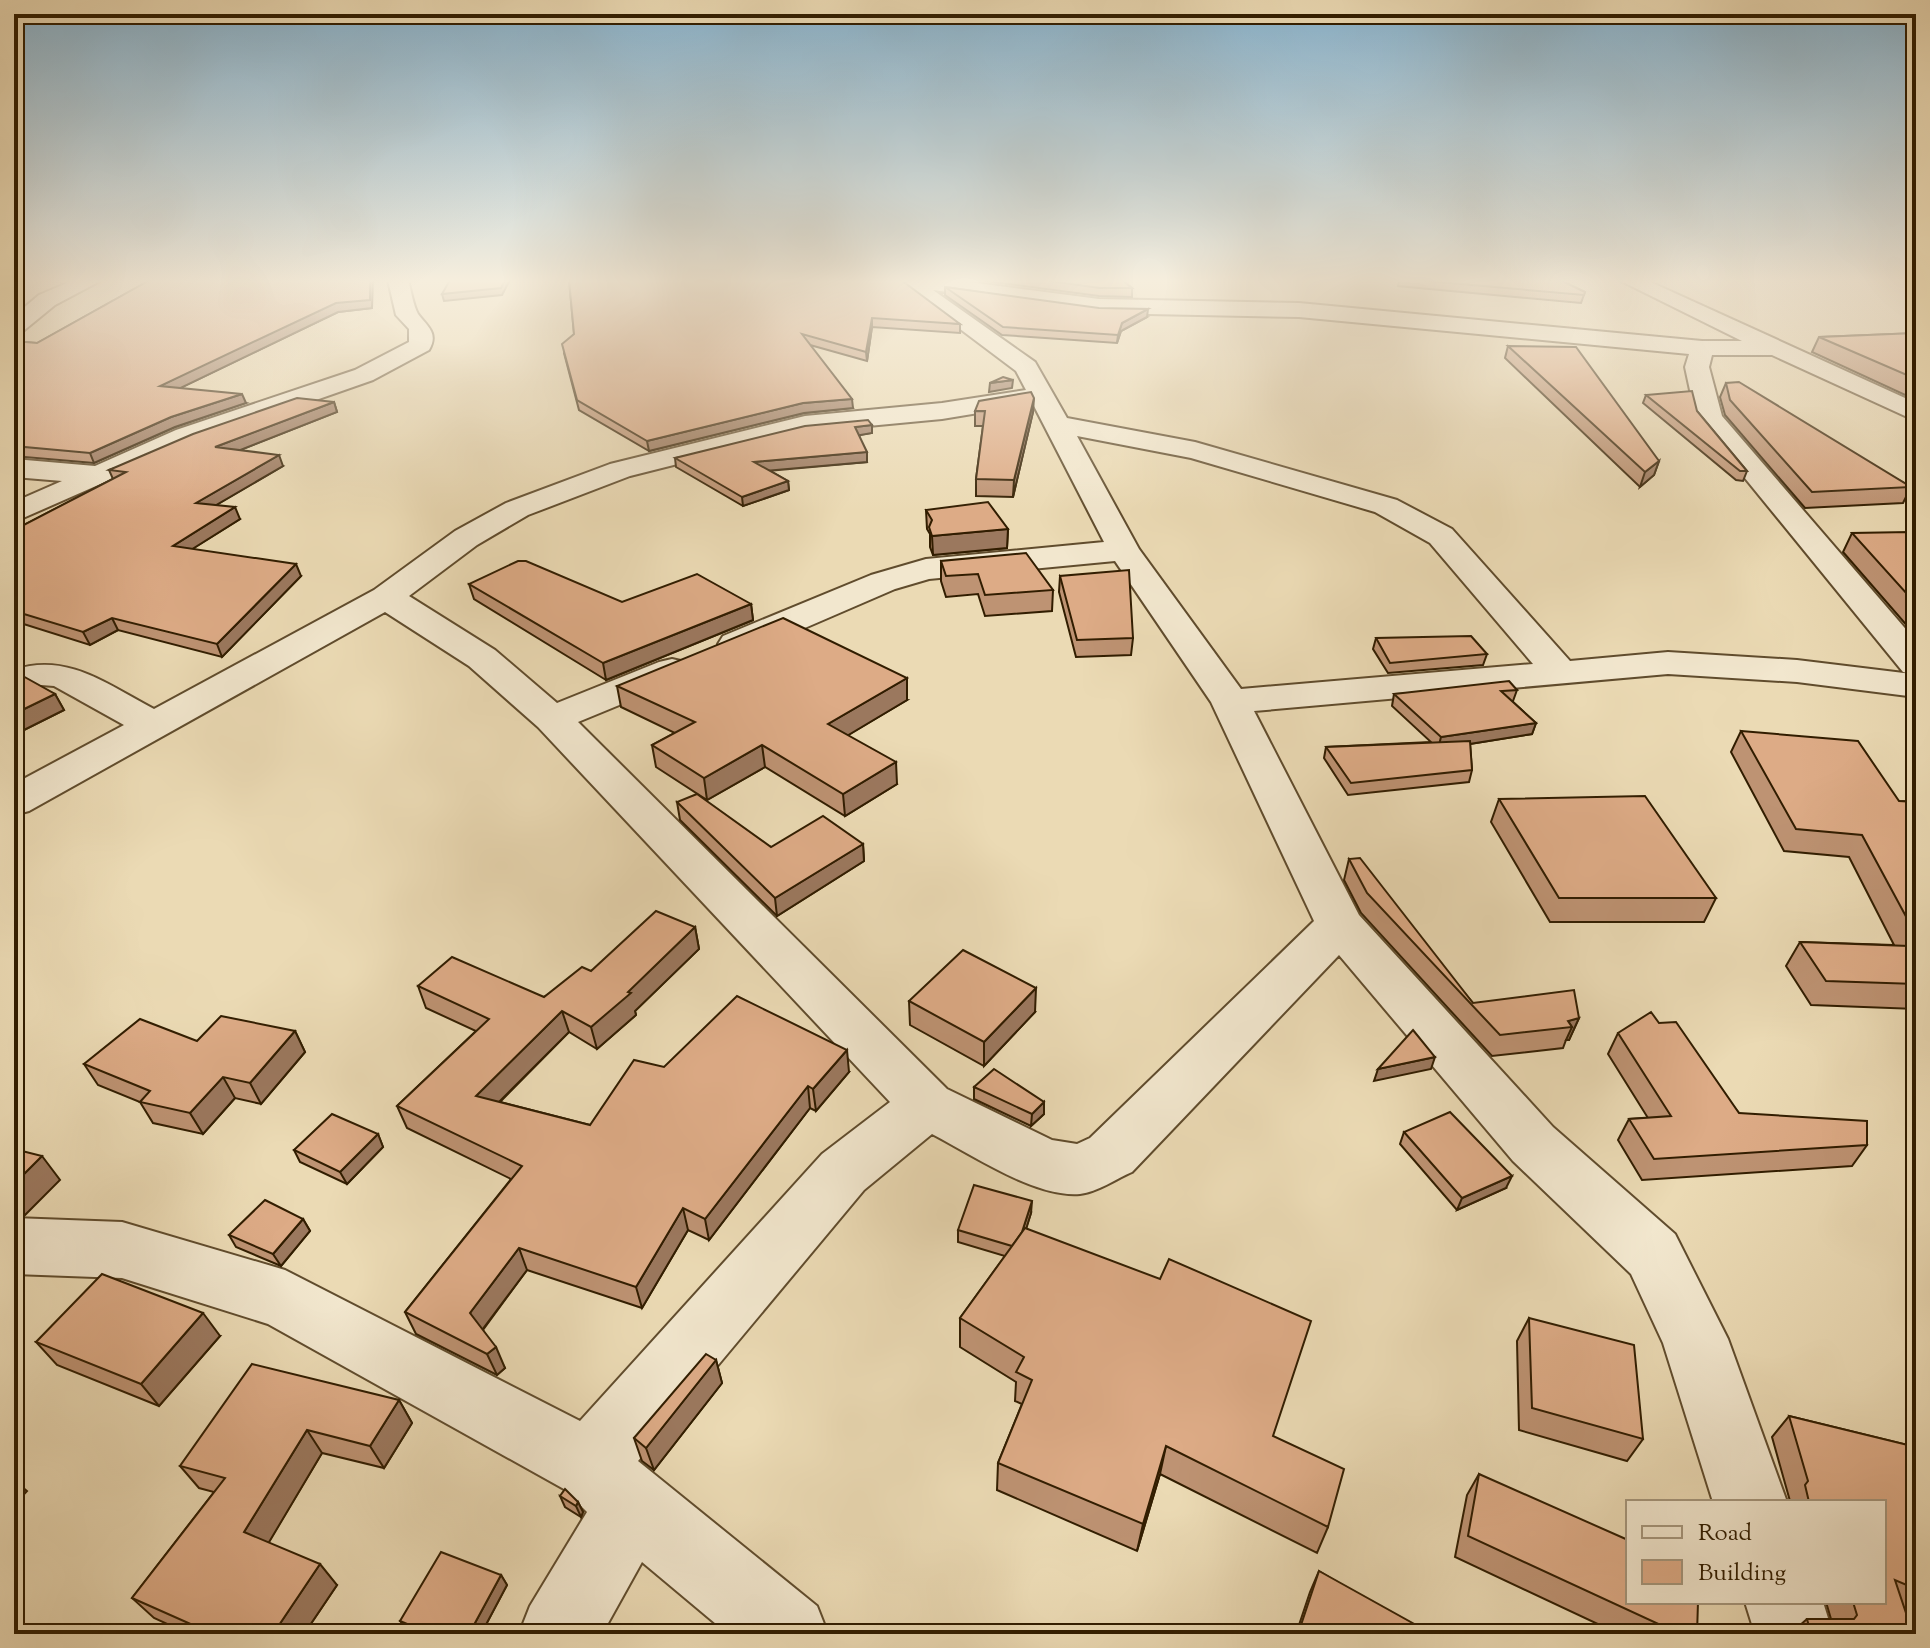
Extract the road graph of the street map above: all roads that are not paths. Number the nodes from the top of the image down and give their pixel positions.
1 (398, 357) edge
2 (1012, 357) edge
3 (1700, 357) edge
4 (1798, 357) edge
5 (1903, 377) edge
6 (1850, 380) junction
7 (1049, 409) junction
8 (1916, 413) edge
9 (14, 468) edge
10 (99, 475) junction
11 (14, 513) edge
12 (1124, 550) junction
13 (386, 597) junction
14 (1916, 664) edge
15 (1558, 670) junction
16 (14, 682) edge
17 (1916, 686) edge
18 (1230, 702) junction
19 (552, 719) junction
20 (154, 725) junction
21 (14, 802) edge
22 (1340, 924) junction
23 (927, 1105) junction
24 (14, 1246) edge
25 (611, 1485) junction
26 (1749, 1500) edge
27 (1785, 1604) edge
28 (558, 1634) edge
29 (789, 1634) edge
30 (1794, 1634) edge

1 - 10 street
2 - 7 street
3 - 14 street
4 - 6 street
5 - 6 street
6 - 8 street
7 - 12 street
7 - 13 street
7 - 15 street
9 - 10 street
10 - 11 street
12 - 18 street
12 - 19 street
13 - 19 street
13 - 20 street
15 - 17 street
15 - 18 street
16 - 20 street
18 - 22 street
19 - 23 street
20 - 21 street
22 - 23 street
22 - 26 street
23 - 25 street
24 - 25 street
25 - 28 street
25 - 29 street
27 - 30 street

